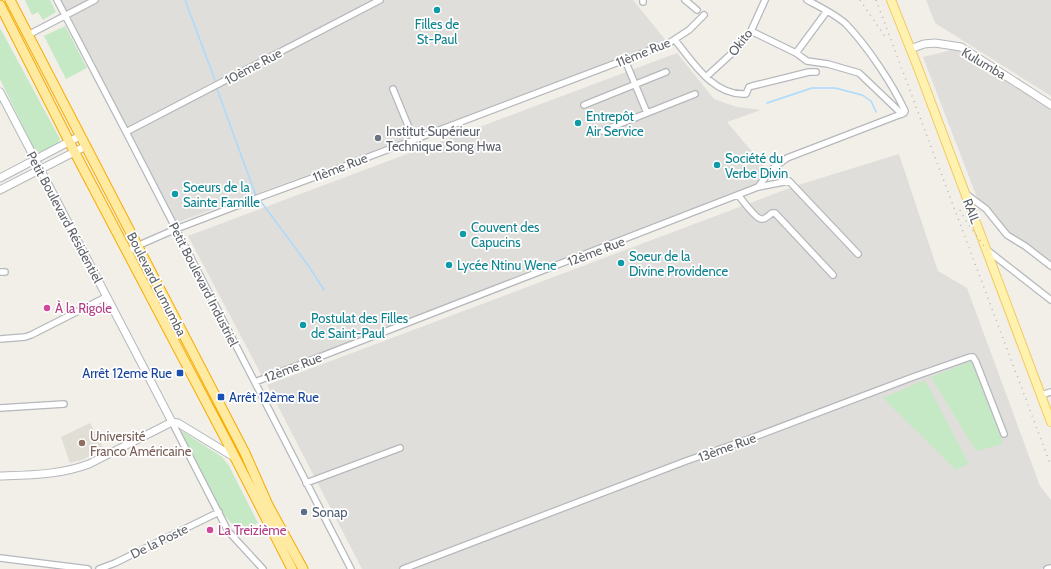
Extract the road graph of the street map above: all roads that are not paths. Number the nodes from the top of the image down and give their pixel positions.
1 (10, 0) edge
2 (57, 0) edge
3 (94, 0) edge
4 (380, 0) edge
5 (685, 0) edge
6 (765, 0) edge
7 (807, 0) edge
8 (891, 0) edge
9 (0, 5) edge
10 (697, 10) dead end
11 (827, 11) junction
12 (704, 15) dead end
13 (64, 16) junction
14 (751, 31) junction
15 (28, 35) junction
16 (675, 40) junction
17 (910, 49) junction
18 (796, 53) junction
19 (624, 60) junction
20 (666, 72) dead end
21 (816, 72) dead end
22 (706, 78) junction
23 (635, 84) junction
24 (393, 89) dead end
25 (0, 92) edge
26 (695, 94) dead end
27 (584, 105) dead end
28 (1051, 105) edge
29 (647, 113) junction
30 (903, 114) junction
31 (602, 131) dead end
32 (126, 132) junction
33 (80, 136) junction
34 (414, 140) junction
35 (69, 141) junction
36 (86, 146) junction
37 (74, 151) junction
38 (34, 159) junction
39 (40, 170) junction
40 (0, 178) edge
41 (758, 187) junction
42 (0, 190) edge
43 (966, 194) junction
44 (739, 196) junction
45 (176, 229) junction
46 (137, 246) junction
47 (987, 250) junction
48 (127, 252) junction
49 (858, 254) dead end
50 (1051, 266) edge
51 (833, 275) dead end
52 (106, 297) junction
53 (1051, 300) edge
54 (0, 339) edge
55 (255, 382) junction
56 (1051, 392) edge
57 (1041, 395) junction
58 (64, 404) dead end
59 (0, 408) edge
60 (172, 422) junction
61 (1051, 422) edge
62 (1004, 434) dead end
63 (400, 448) dead end
64 (234, 457) junction
65 (0, 476) edge
66 (306, 483) junction
67 (219, 512) junction
68 (0, 558) edge
69 (1051, 568) edge
70 (88, 569) edge
71 (99, 569) edge
72 (263, 569) edge
73 (292, 569) edge
74 (303, 569) edge
75 (351, 569) edge
76 (403, 569) edge
77 (1047, 569) edge

1 - 15 highway, Boulevard Lumumba
2 - 13 street, Petit Boulevard Industriel
3 - 13 street
4 - 32 street, 10ème Rue
5 - 10 street
6 - 14 street, Okito
7 - 11 street
8 - 17 main road, RAIL
9 - 35 highway, Boulevard Lumumba
11 - 18 street
11 - 30 street
12 - 16 street, 11ème Rue
13 - 15 street
13 - 32 street, Petit Boulevard Industriel
14 - 18 street
14 - 22 street, Okito
15 - 33 highway, Boulevard Lumumba
16 - 19 street, 11ème Rue
16 - 22 street
17 - 28 street, Kulumba
17 - 43 main road, RAIL
18 - 30 street
19 - 23 street
19 - 34 street, 11ème Rue
20 - 23 street
21 - 22 street
23 - 27 street
23 - 29 street
24 - 34 street
25 - 38 street, Petit Boulevard Résidentiel
26 - 29 street
29 - 31 street
30 - 41 street, 12ème Rue
32 - 45 street, Petit Boulevard Industriel
33 - 35 street
33 - 36 highway, Boulevard Lumumba
34 - 45 street, 11ème Rue
35 - 37 highway, Boulevard Lumumba
35 - 38 street
36 - 37 street
36 - 46 highway, Boulevard Lumumba
37 - 39 street
37 - 48 highway, Boulevard Lumumba
38 - 39 street, Petit Boulevard Résidentiel
38 - 40 street
39 - 42 street
39 - 52 street, Petit Boulevard Résidentiel
41 - 44 street, 12ème Rue
41 - 49 street
43 - 47 main road, RAIL
43 - 50 street
44 - 51 street
44 - 55 street, 12ème Rue
45 - 46 street, 11ème Rue
45 - 55 street, Petit Boulevard Industriel
46 - 48 street, 11ème Rue
46 - 74 highway, Boulevard Lumumba
47 - 53 street
47 - 57 main road, RAIL
48 - 64 highway, Boulevard Lumumba
52 - 54 street
52 - 60 street, Petit Boulevard Résidentiel
55 - 66 street, Petit Boulevard Industriel
56 - 57 street
57 - 61 main road, RAIL
58 - 59 street
60 - 64 street
60 - 65 street
60 - 67 street, Petit Boulevard Résidentiel
62 - 76 street, 13ème Rue
63 - 66 street
64 - 73 highway, Boulevard Lumumba
66 - 75 street, Petit Boulevard Industriel
67 - 71 street, De la Poste
67 - 72 street, Petit Boulevard Résidentiel
68 - 70 street
69 - 77 street

